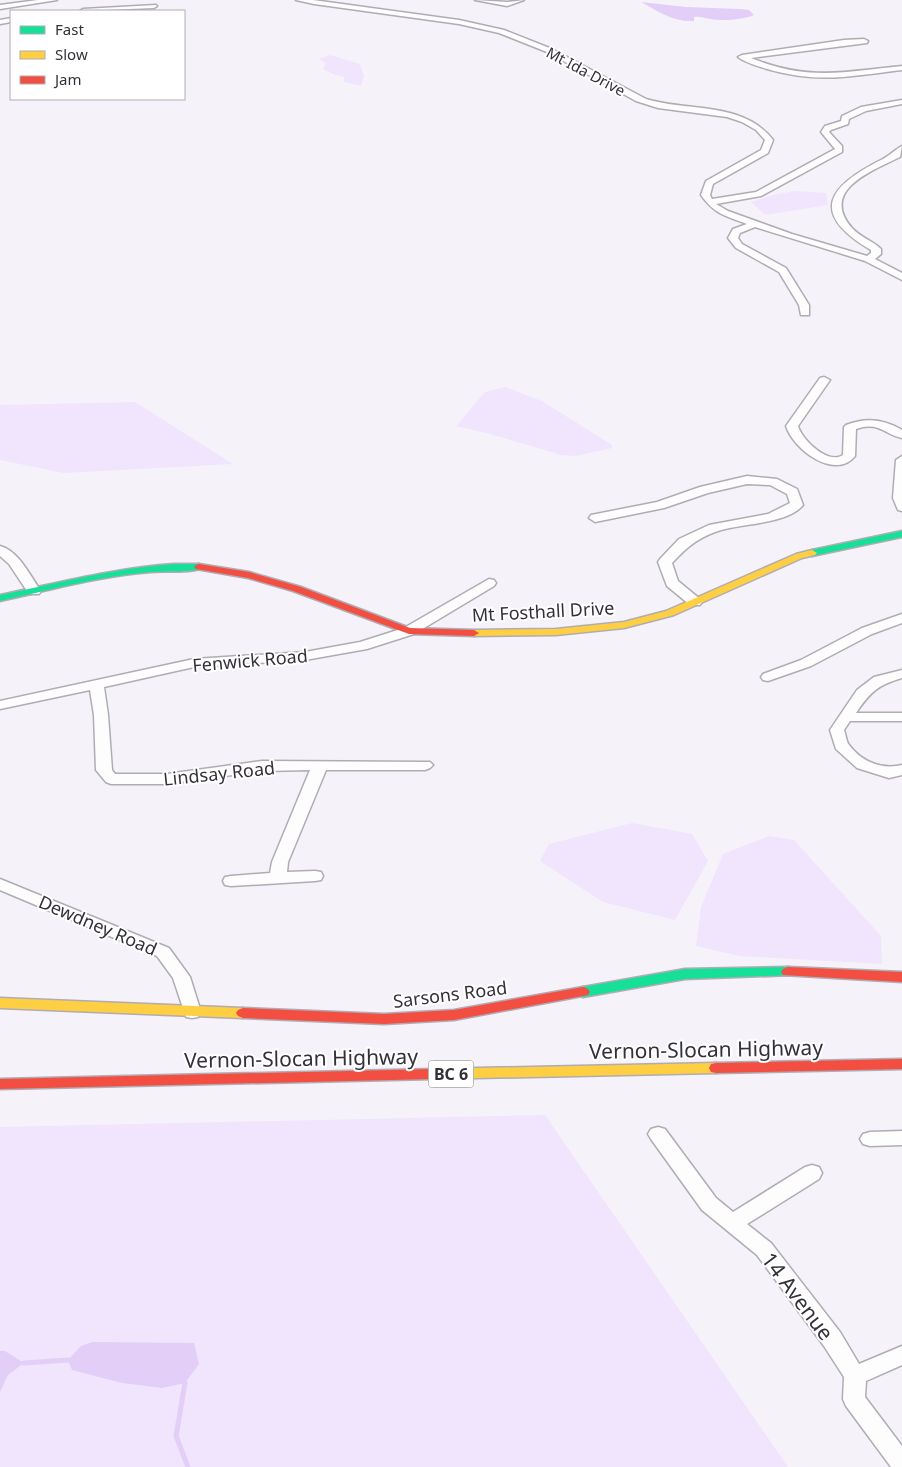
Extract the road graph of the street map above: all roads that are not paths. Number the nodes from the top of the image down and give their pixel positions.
1 (54, 0) edge
2 (299, 0) edge
3 (478, 0) edge
4 (521, 0) edge
5 (20, 5) junction
6 (154, 6) dead end
7 (0, 7) edge
8 (26, 10) edge
9 (97, 10) edge
10 (864, 41) dead end
11 (902, 68) edge
12 (902, 102) edge
13 (902, 148) edge
14 (710, 202) junction
15 (755, 224) junction
16 (868, 259) junction
17 (902, 276) edge
18 (805, 313) dead end
19 (824, 380) dead end
20 (902, 435) edge
21 (902, 460) edge
22 (902, 507) edge
23 (595, 518) dead end
24 (902, 534) edge
25 (0, 550) edge
26 (489, 583) dead end
27 (34, 591) junction
28 (0, 598) edge
29 (695, 602) junction
30 (902, 618) edge
31 (409, 631) junction
32 (902, 674) edge
33 (768, 678) dead end
34 (96, 685) junction
35 (0, 704) edge
36 (846, 717) junction
37 (902, 717) edge
38 (425, 765) dead end
39 (320, 766) junction
40 (902, 770) edge
41 (316, 876) dead end
42 (278, 877) junction
43 (231, 882) dead end
44 (0, 884) edge
45 (902, 977) edge
46 (0, 1004) edge
47 (192, 1012) junction
48 (902, 1064) edge
49 (0, 1084) edge
50 (658, 1134) dead end
51 (902, 1138) edge
52 (870, 1139) dead end
53 (812, 1173) dead end
54 (732, 1223) junction
55 (902, 1355) edge
56 (855, 1376) junction
57 (902, 1464) edge

1 - 5 street
2 - 14 street, Mt Ida Drive
3 - 4 street
5 - 7 street
5 - 8 street
6 - 9 street
10 - 11 street
12 - 14 street
13 - 16 street
14 - 15 street
15 - 16 street
15 - 18 street
16 - 17 street
19 - 20 street
21 - 22 street
23 - 29 street
24 - 29 street, Mt Fosthall Drive
25 - 27 street
26 - 31 street, Fenwick Road
27 - 28 street, Mt Fosthall Drive
27 - 31 street, Mt Fosthall Drive
29 - 31 street, Mt Fosthall Drive
30 - 33 street
31 - 34 street, Fenwick Road
32 - 36 street
34 - 35 street, Fenwick Road
34 - 39 street, Lindsay Road
36 - 37 street
36 - 40 street
38 - 39 street, Lindsay Road
39 - 42 street
41 - 42 street
42 - 43 street
44 - 47 street, Dewdney Road
45 - 47 street, Sarsons Road
46 - 47 street, Sarsons Road
48 - 49 street, Vernon-Slocan Highway / BC 6
50 - 54 street, 14 Avenue
51 - 52 street
53 - 54 street
54 - 56 street, 14 Avenue
55 - 56 street
56 - 57 street

